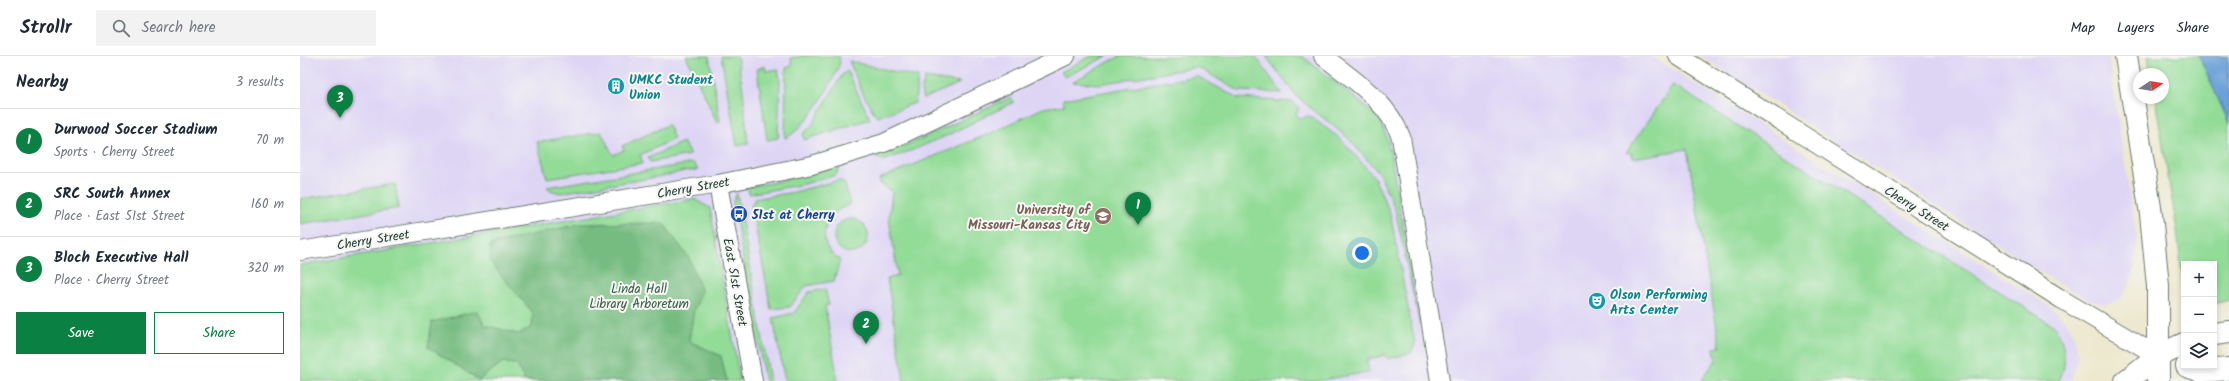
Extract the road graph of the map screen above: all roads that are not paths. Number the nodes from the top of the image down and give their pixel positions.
1 (1066, 56) edge
2 (1323, 56) edge
3 (1678, 56) edge
4 (2126, 56) edge
5 (718, 184) junction
6 (300, 251) edge
7 (2229, 332) edge
8 (2217, 334) edge
9 (2181, 345) edge
10 (2158, 356) junction
11 (2181, 364) edge
12 (2196, 369) edge
13 (2229, 369) edge
14 (753, 381) edge
15 (1440, 381) edge
16 (2126, 381) edge
17 (2158, 381) edge

1 - 5 street, Cherry Street
2 - 15 street
3 - 10 street, Cherry Street
4 - 10 main road
5 - 6 street, Cherry Street
5 - 14 street, East 51st Street
7 - 8 main road
9 - 10 main road
10 - 11 main road
10 - 16 main road
10 - 17 main road
12 - 13 main road

